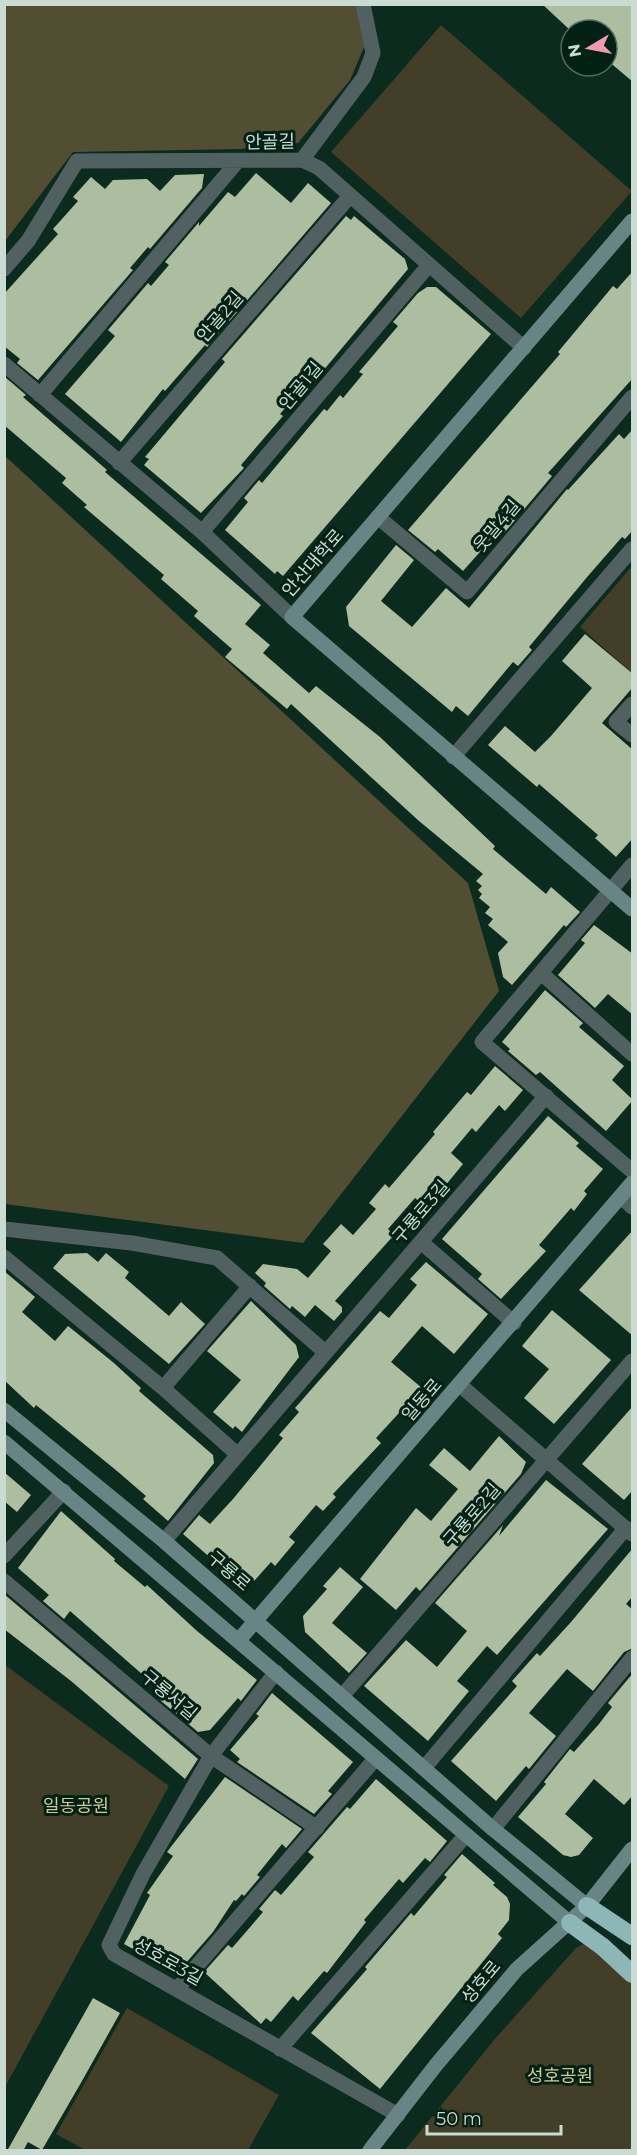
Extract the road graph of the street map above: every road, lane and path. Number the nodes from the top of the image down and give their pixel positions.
1 (363, 4) edge
2 (302, 160) junction
3 (237, 162) junction
4 (350, 195) junction
5 (633, 221) edge
6 (429, 265) junction
7 (4, 269) edge
8 (524, 348) junction
9 (4, 364) edge
10 (40, 395) junction
11 (633, 397) edge
12 (627, 415) edge
13 (119, 464) junction
14 (378, 517) junction
15 (202, 532) junction
16 (633, 549) edge
17 (292, 617) junction
18 (633, 704) edge
19 (633, 735) edge
20 (453, 757) junction
21 (633, 865) edge
22 (612, 892) junction
23 (633, 909) edge
24 (541, 973) junction
25 (633, 1054) edge
26 (546, 1096) junction
27 (633, 1172) edge
28 (633, 1183) edge
29 (627, 1202) edge
30 (4, 1229) edge
31 (421, 1242) junction
32 (4, 1257) edge
33 (250, 1286) junction
34 (514, 1323) junction
35 (324, 1352) junction
36 (633, 1361) edge
37 (460, 1385) junction
38 (163, 1388) junction
39 (4, 1410) edge
40 (4, 1442) edge
41 (237, 1454) junction
42 (546, 1459) junction
43 (64, 1491) junction
44 (629, 1531) edge
45 (164, 1541) junction
46 (4, 1556) edge
47 (4, 1581) edge
48 (257, 1621) junction
49 (239, 1640) junction
50 (633, 1658) edge
51 (276, 1672) junction
52 (343, 1695) junction
53 (211, 1756) junction
54 (376, 1758) junction
55 (424, 1768) junction
56 (317, 1828) junction
57 (493, 1829) junction
58 (465, 1836) junction
59 (633, 1849) edge
60 (588, 1906) junction
61 (570, 1923) junction
62 (633, 1936) edge
63 (633, 1974) edge
64 (177, 1989) junction
65 (280, 2049) junction
66 (398, 2115) junction
67 (370, 2151) edge

1 - 2 street
2 - 3 street, 안골길
2 - 4 street, 안골길
3 - 7 street, 안골길
3 - 10 street
4 - 6 street, 안골길
4 - 13 street, 안골2길
5 - 8 street, 안산대학로
6 - 8 street, 안골길
6 - 15 street, 안골1길
8 - 14 street, 안산대학로
9 - 10 street
10 - 13 street
11 - 12 street, 웃말4길
12 - 14 street, 웃말4길
13 - 15 street
14 - 17 street, 안산대학로
15 - 17 street
16 - 20 street
17 - 20 street, 안산대학로
18 - 19 street
20 - 22 street, 안산대학로
21 - 22 street
22 - 23 street, 안산대학로
22 - 24 street
24 - 25 street
24 - 26 street
26 - 27 street
26 - 31 street, 구룡로3길
28 - 29 street, 일동로
29 - 34 street, 일동로
30 - 33 street
31 - 34 street
31 - 35 street, 구룡로3길
32 - 38 street
33 - 35 street
33 - 38 street
34 - 37 street, 일동로
35 - 41 street, 구룡로3길
36 - 42 street, 구룡로2길
37 - 42 street
37 - 48 street, 일동로
38 - 41 street
39 - 45 street, 구룡로
40 - 43 street
41 - 45 street, 구룡로3길
42 - 44 street
42 - 52 street, 구룡로2길
43 - 46 street
43 - 49 street
44 - 55 street
45 - 48 street, 구룡로
47 - 53 street, 구룡서길
48 - 49 street, 일동로
48 - 52 street, 구룡로
49 - 51 street
50 - 57 street
51 - 53 street, 성호로3길
51 - 54 street
52 - 55 street, 구룡로
53 - 56 street, 구룡서길
53 - 64 street, 성호로3길
54 - 56 street
54 - 58 street
55 - 57 street, 구룡로
56 - 64 street
57 - 60 street, 구룡로
58 - 61 street
58 - 65 street
59 - 60 street, 성호로
60 - 61 street, 성호로
60 - 62 highway
61 - 63 highway
61 - 66 street, 성호로
64 - 65 street, 성호로3길
65 - 66 street, 성호로3길
66 - 67 street, 성호로

